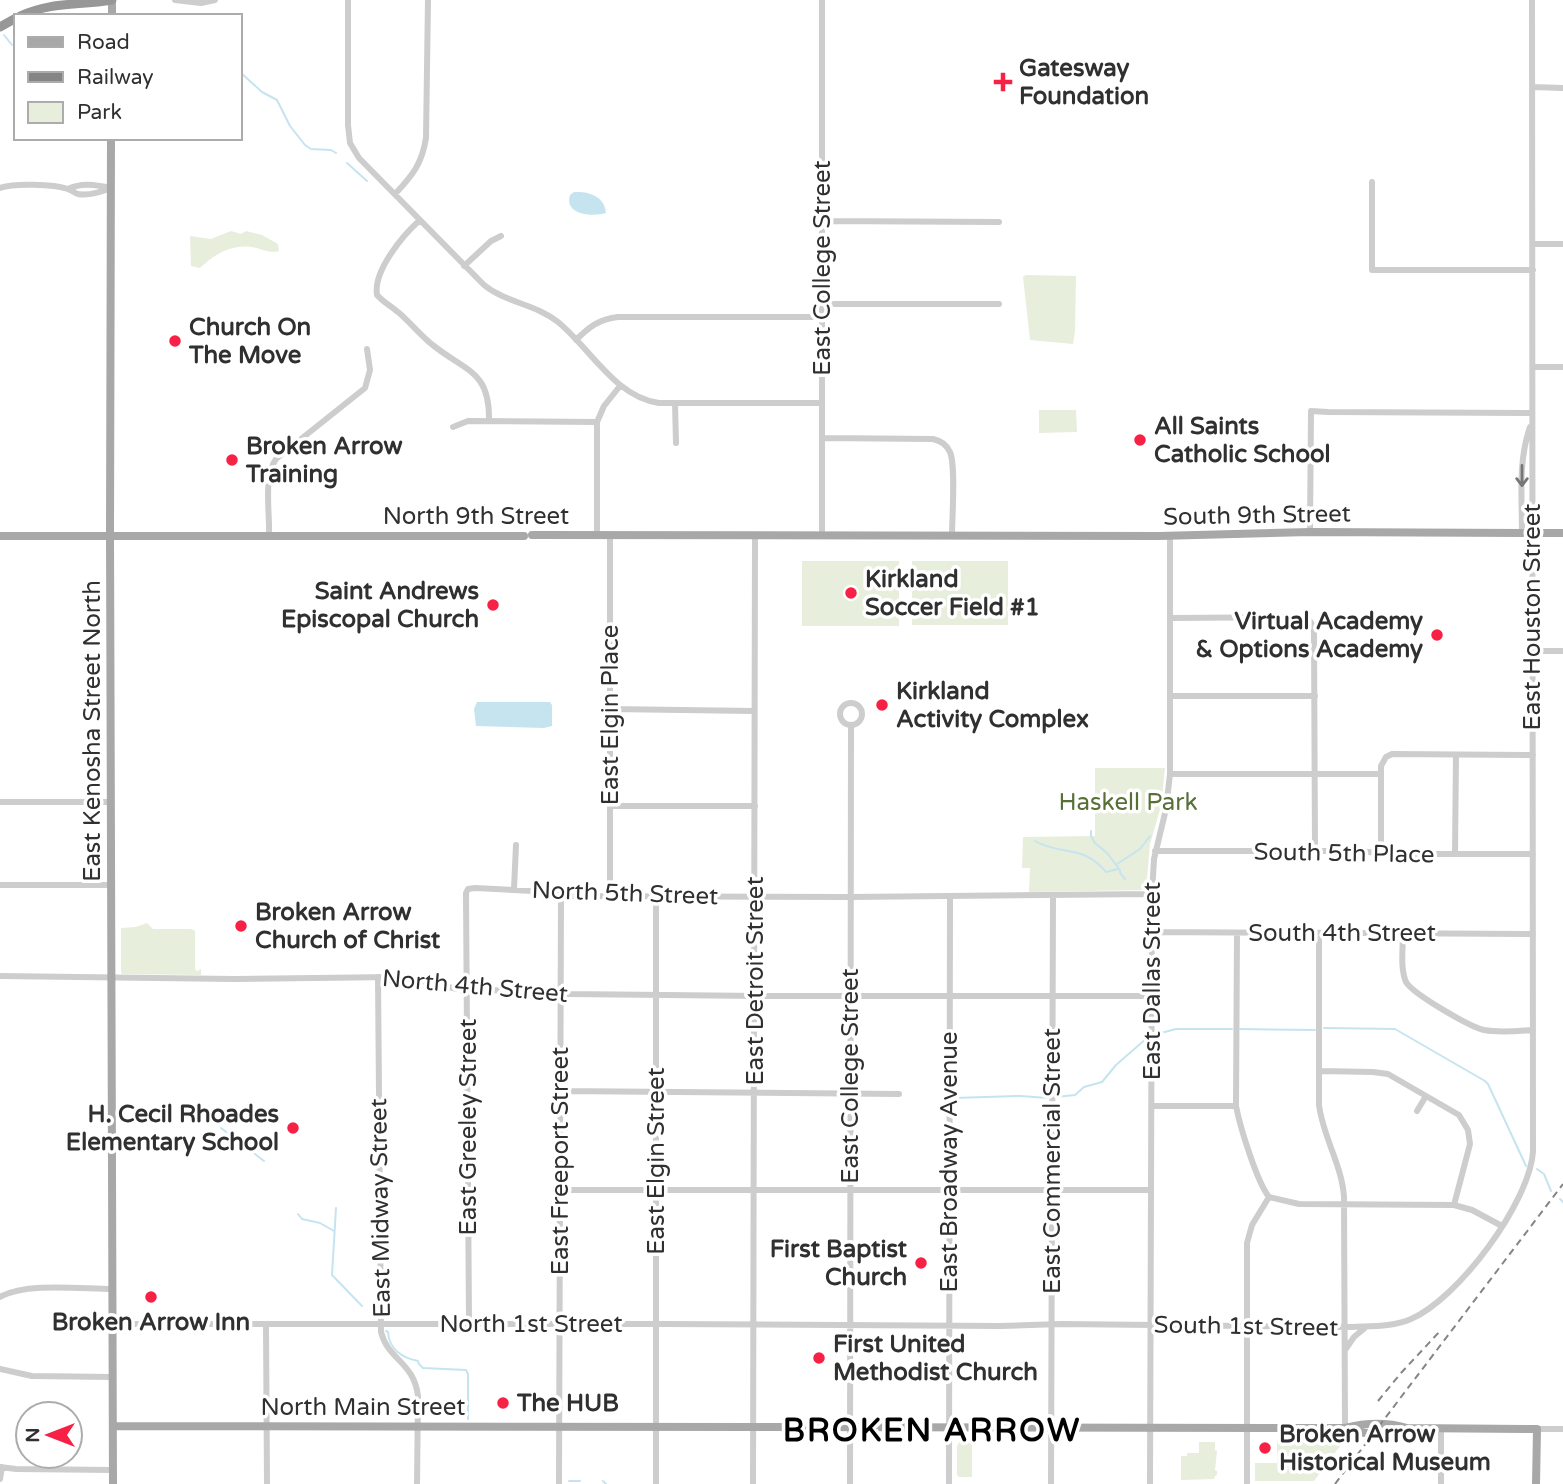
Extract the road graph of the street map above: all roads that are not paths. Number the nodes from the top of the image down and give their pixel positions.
1 (112, 0) edge
2 (175, 0) edge
3 (215, 0) edge
4 (348, 0) edge
5 (428, 0) edge
6 (822, 0) edge
7 (1532, 0) edge
8 (25, 14) edge
9 (1532, 87) junction
10 (1563, 88) edge
11 (111, 140) edge
12 (1372, 182) dead end
13 (0, 188) edge
14 (111, 188) junction
15 (395, 194) junction
16 (420, 220) junction
17 (822, 221) junction
18 (999, 222) dead end
19 (501, 236) dead end
20 (1533, 244) junction
21 (1563, 244) edge
22 (464, 266) junction
23 (1532, 270) junction
24 (822, 304) junction
25 (999, 304) dead end
26 (822, 317) junction
27 (576, 340) junction
28 (367, 349) dead end
29 (1533, 367) junction
30 (1563, 367) edge
31 (620, 386) junction
32 (675, 403) junction
33 (822, 403) junction
34 (1532, 413) junction
35 (489, 421) junction
36 (1532, 421) junction
37 (597, 422) junction
38 (453, 427) dead end
39 (822, 438) junction
40 (676, 443) dead end
41 (1310, 532) junction
42 (1522, 533) junction
43 (1532, 533) junction
44 (1563, 533) edge
45 (110, 535) junction
46 (269, 535) junction
47 (597, 535) junction
48 (610, 535) junction
49 (0, 536) edge
50 (755, 536) junction
51 (822, 536) junction
52 (952, 536) junction
53 (1170, 536) junction
54 (1170, 618) junction
55 (1532, 651) junction
56 (1563, 651) edge
57 (1170, 696) junction
58 (1315, 696) junction
59 (610, 709) junction
60 (754, 711) junction
61 (850, 726) dead end
62 (1456, 755) junction
63 (1533, 755) junction
64 (1170, 774) junction
65 (1315, 774) junction
66 (1380, 774) junction
67 (0, 802) edge
68 (111, 802) junction
69 (610, 806) junction
70 (755, 806) junction
71 (516, 845) dead end
72 (1155, 851) junction
73 (1315, 852) junction
74 (1381, 853) junction
75 (1455, 854) junction
76 (1533, 854) junction
77 (0, 885) edge
78 (111, 885) junction
79 (468, 889) joint
80 (514, 889) junction
81 (561, 894) junction
82 (1152, 894) junction
83 (610, 895) junction
84 (656, 895) junction
85 (1053, 895) junction
86 (755, 896) junction
87 (950, 896) junction
88 (850, 897) junction
89 (1152, 932) junction
90 (1237, 933) junction
91 (1320, 933) junction
92 (1403, 933) junction
93 (1533, 934) junction
94 (0, 976) edge
95 (378, 977) junction
96 (111, 978) junction
97 (467, 990) junction
98 (560, 993) junction
99 (656, 995) junction
100 (754, 996) junction
101 (850, 996) junction
102 (950, 996) junction
103 (1052, 996) junction
104 (1152, 996) junction
105 (1533, 1030) junction
106 (1320, 1071) junction
107 (560, 1091) junction
108 (656, 1093) junction
109 (754, 1093) junction
110 (850, 1094) junction
111 (899, 1094) dead end
112 (1426, 1096) junction
113 (1152, 1106) junction
114 (1236, 1106) junction
115 (1417, 1111) dead end
116 (656, 1189) junction
117 (754, 1189) junction
118 (850, 1189) junction
119 (950, 1189) junction
120 (1052, 1189) junction
121 (560, 1190) junction
122 (1151, 1190) junction
123 (1269, 1197) junction
124 (1344, 1205) junction
125 (1454, 1205) junction
126 (1502, 1226) junction
127 (112, 1289) junction
128 (0, 1297) edge
129 (112, 1324) junction
130 (469, 1324) junction
131 (559, 1324) junction
132 (657, 1324) junction
133 (753, 1324) junction
134 (266, 1325) junction
135 (381, 1325) junction
136 (850, 1325) junction
137 (949, 1325) junction
138 (1051, 1325) junction
139 (1151, 1325) junction
140 (1247, 1326) junction
141 (1368, 1326) junction
142 (1345, 1327) junction
143 (1345, 1351) junction
144 (0, 1368) edge
145 (112, 1373) junction
146 (113, 1426) junction
147 (267, 1426) junction
148 (418, 1427) junction
149 (559, 1427) junction
150 (656, 1427) junction
151 (753, 1427) junction
152 (850, 1427) junction
153 (949, 1427) junction
154 (1051, 1428) junction
155 (1151, 1428) junction
156 (1247, 1428) junction
157 (1345, 1428) junction
158 (1441, 1429) junction
159 (1537, 1429) junction
160 (1563, 1429) edge
161 (1, 1467) edge
162 (113, 1470) junction
163 (0, 1479) edge
164 (113, 1484) edge
165 (267, 1484) edge
166 (417, 1484) edge
167 (559, 1484) edge
168 (656, 1484) edge
169 (752, 1484) edge
170 (850, 1484) edge
171 (949, 1484) edge
172 (1051, 1484) edge
173 (1150, 1484) edge
174 (1247, 1484) edge
175 (1441, 1484) edge
176 (1536, 1484) edge

1 - 8 highway
2 - 3 street
4 - 15 street
5 - 15 street
6 - 17 street, East College Street
7 - 9 street, East Houston Street
9 - 10 street
9 - 20 street, East Houston Street
11 - 14 main road, East Kenosha Street North
12 - 23 street
13 - 14 street
14 - 45 main road, East Kenosha Street North
15 - 16 street
16 - 22 street
16 - 35 street
17 - 18 street
17 - 24 street, East College Street
19 - 22 street
20 - 21 street
20 - 23 street, East Houston Street
22 - 27 street
23 - 29 street, East Houston Street
24 - 25 street
24 - 26 street, East College Street
26 - 27 street
26 - 33 street, East College Street
27 - 31 street
28 - 46 street
29 - 30 street
29 - 34 street, East Houston Street
31 - 32 street
31 - 37 street
32 - 33 street
32 - 40 street
33 - 39 street, East College Street
34 - 36 street, East Houston Street
34 - 41 street
35 - 37 street
35 - 38 street
36 -> 42 street
36 - 43 street, East Houston Street
37 - 47 street
39 - 51 street, East College Street
39 - 52 street
41 - 42 main road, South 9th Street
41 - 53 main road, South 9th Street
42 - 43 street, South 9th Street
43 - 44 main road, South 9th Street
43 - 55 street, East Houston Street
45 - 46 main road, North 9th Street
45 - 49 main road, North 9th Street
45 - 68 main road, East Kenosha Street North
46 - 47 main road, North 9th Street
47 - 48 main road, North 9th Street
48 - 50 main road, North 9th Street
48 - 59 street, East Elgin Place
50 - 51 main road, North 9th Street
50 - 60 street, East Detroit Street
51 - 52 main road, North 9th Street
52 - 53 main road, South 9th Street
53 - 54 street, East Dallas Street
54 - 57 street, East Dallas Street
54 - 58 street
55 - 56 street
55 - 63 street, East Houston Street
57 - 58 street
57 - 64 street, East Dallas Street
58 - 65 street
59 - 60 street
59 - 69 street, East Elgin Place
60 - 70 street, East Detroit Street
61 - 88 street, East College Street
62 - 63 street
62 - 66 street
62 - 75 street
63 - 76 street, East Houston Street
64 - 65 street
64 - 72 street, East Dallas Street
65 - 66 street
65 - 73 street
66 - 74 street
67 - 68 street
68 - 78 main road, East Kenosha Street North
69 - 70 street
69 - 83 street, East Elgin Place
70 - 86 street, East Detroit Street
71 - 80 street
72 - 73 street, South 5th Place
72 - 82 street, East Dallas Street
73 - 74 street, South 5th Place
74 - 75 street, South 5th Place
75 - 76 street, South 5th Place
76 - 93 street, East Houston Street
77 - 78 street
78 - 96 main road, East Kenosha Street North
79 - 80 street, North 5th Street
79 - 97 street, East Greeley Street
80 - 81 street, North 5th Street
81 - 83 street, North 5th Street
81 - 98 street, East Freeport Street
82 - 85 street, North 5th Street
82 - 89 street, East Dallas Street
83 - 84 street, North 5th Street
84 - 86 street, North 5th Street
84 - 99 street, East Elgin Street
85 - 87 street, North 5th Street
85 - 103 street, East Commercial Street
86 - 88 street, North 5th Street
86 - 100 street, East Detroit Street
87 - 88 street, North 5th Street
87 - 102 street, East Broadway Avenue
88 - 101 street, East College Street
89 - 90 street, South 4th Street
89 - 104 street, East Dallas Street
90 - 91 street, South 4th Street
90 - 114 street
91 - 92 street, South 4th Street
91 - 106 street
92 - 93 street, South 4th Street
92 - 105 street
93 - 105 street, East Houston Street
94 - 96 street, North 4th Street
95 - 96 street, North 4th Street
95 - 97 street, North 4th Street
95 - 135 street, East Midway Street
96 - 127 main road, East Kenosha Street North
97 - 98 street, North 4th Street
97 - 130 street, East Greeley Street
98 - 99 street, North 4th Street
98 - 107 street, East Freeport Street
99 - 100 street, North 4th Street
99 - 108 street, East Elgin Street
100 - 101 street, North 4th Street
100 - 109 street, East Detroit Street
101 - 102 street, North 4th Street
101 - 110 street, East College Street
102 - 103 street
102 - 119 street, East Broadway Avenue
103 - 104 street
103 - 120 street, East Commercial Street
104 - 113 street, East Dallas Street
105 - 126 street, East Houston Street
106 - 112 street
106 - 124 street
107 - 108 street
107 - 121 street, East Freeport Street
108 - 109 street
108 - 116 street, East Elgin Street
109 - 110 street
109 - 117 street, East Detroit Street
110 - 111 street
110 - 118 street, East College Street
112 - 115 street
112 - 125 street
113 - 114 street
113 - 122 street, East Dallas Street
114 - 123 street
116 - 117 street
116 - 121 street
116 - 132 street, East Elgin Street
117 - 118 street
117 - 133 street, East Detroit Street
118 - 119 street
118 - 136 street, East College Street
119 - 120 street
119 - 137 street, East Broadway Avenue
120 - 122 street
120 - 138 street, East Commercial Street
121 - 131 street, East Freeport Street
122 - 139 street, East Dallas Street
123 - 124 street
123 - 140 street
124 - 125 street
124 - 142 street
125 - 126 street
126 - 141 street, South 1st Street
127 - 128 street
127 - 129 main road, East Kenosha Street North
129 - 134 street, North 1st Street
129 - 145 main road, East Kenosha Street North
130 - 131 street, North 1st Street
130 - 135 street, North 1st Street
131 - 132 street, North 1st Street
131 - 149 street, East Freeport Street
132 - 133 street, North 1st Street
132 - 150 street, East Elgin Street
133 - 136 street, North 1st Street
133 - 151 street, East Detroit Street
134 - 135 street, North 1st Street
134 - 147 street
135 - 148 street, East Midway Street
136 - 137 street, North 1st Street
136 - 152 street, East College Street
137 - 138 street, South 1st Street
137 - 153 street, East Broadway Avenue
138 - 139 street, South 1st Street
138 - 154 street, East Commercial Street
139 - 140 street, South 1st Street
139 - 155 street, East Dallas Street
140 - 142 street, South 1st Street
140 - 156 street
141 - 142 street, South 1st Street
141 - 143 street
142 - 143 street
143 - 157 street
144 - 145 street
145 - 146 main road
146 - 147 main road, North Main Street
146 - 162 main road
147 - 148 main road, North Main Street
147 - 165 street
148 - 149 main road, North Main Street
148 - 166 street, East Midway Street
149 - 150 main road, North Main Street
149 - 167 street, East Freeport Street
150 - 151 main road, North Main Street
150 - 168 street, East Elgin Street
151 - 152 main road, North Main Street
151 - 169 street, East Detroit Street
152 - 153 main road, North Main Street
152 - 170 street, East College Street
153 - 154 main road, North Main Street
153 - 171 street, East Broadway Avenue
154 - 155 main road, North Main Street
154 - 172 street, East Commercial Street
155 - 156 main road, North Main Street
155 - 173 street, East Dallas Street
156 - 157 main road, North Main Street
156 - 174 street
157 - 158 main road, North Main Street
158 - 159 main road, North Main Street
158 - 175 street
159 - 160 street
159 - 176 main road
161 - 162 street
161 - 163 street
162 - 164 main road

